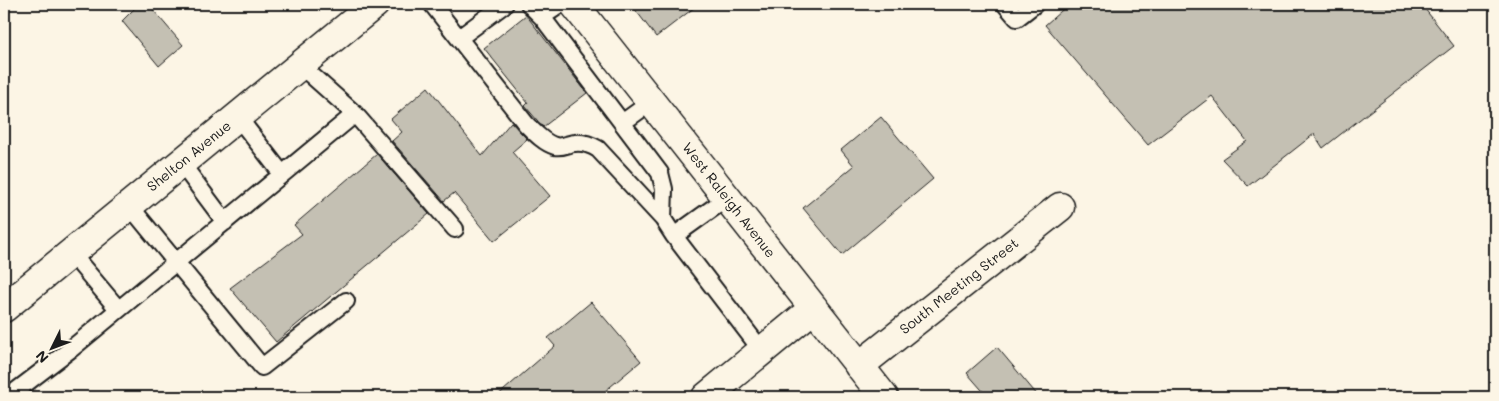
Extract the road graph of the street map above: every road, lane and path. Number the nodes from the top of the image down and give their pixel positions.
1 (375, 4) edge
2 (432, 4) edge
3 (504, 4) edge
4 (529, 4) edge
5 (561, 4) edge
6 (574, 4) edge
7 (1005, 4) edge
8 (1035, 4) edge
9 (542, 17) junction
10 (459, 38) junction
11 (300, 65) junction
12 (651, 102) junction
13 (355, 114) junction
14 (237, 116) junction
15 (622, 123) junction
16 (181, 163) junction
17 (282, 174) junction
18 (727, 198) junction
19 (129, 205) junction
20 (1060, 207) dead end
21 (663, 219) junction
22 (224, 222) junction
23 (455, 228) dead end
24 (674, 236) junction
25 (71, 253) junction
26 (175, 262) junction
27 (346, 301) dead end
28 (4, 308) edge
29 (814, 308) junction
30 (118, 309) junction
31 (762, 351) junction
32 (859, 366) junction
33 (13, 396) edge
34 (706, 397) edge
35 (884, 397) edge

1 - 11 street, Shelton Avenue
2 - 10 lane
3 - 10 lane
4 - 9 lane
5 - 9 lane
6 - 12 street, West Raleigh Avenue
7 - 8 lane
9 - 15 lane
10 - 21 lane
11 - 13 lane
11 - 14 street, Shelton Avenue
12 - 15 lane
12 - 18 street, West Raleigh Avenue
13 - 17 lane
13 - 23 lane
14 - 16 street, Shelton Avenue
14 - 17 lane
15 - 21 lane
16 - 19 street, Shelton Avenue
16 - 22 lane
17 - 22 lane
18 - 24 lane
18 - 29 street, West Raleigh Avenue
19 - 25 street, Shelton Avenue
19 - 26 lane
20 - 32 street, South Meeting Street
21 - 24 lane
22 - 26 lane
24 - 31 lane
25 - 28 street, Shelton Avenue
25 - 30 lane
26 - 27 lane
26 - 30 lane
29 - 31 street
29 - 32 street, West Raleigh Avenue
30 - 33 lane
31 - 34 street
32 - 35 street, West Raleigh Avenue

